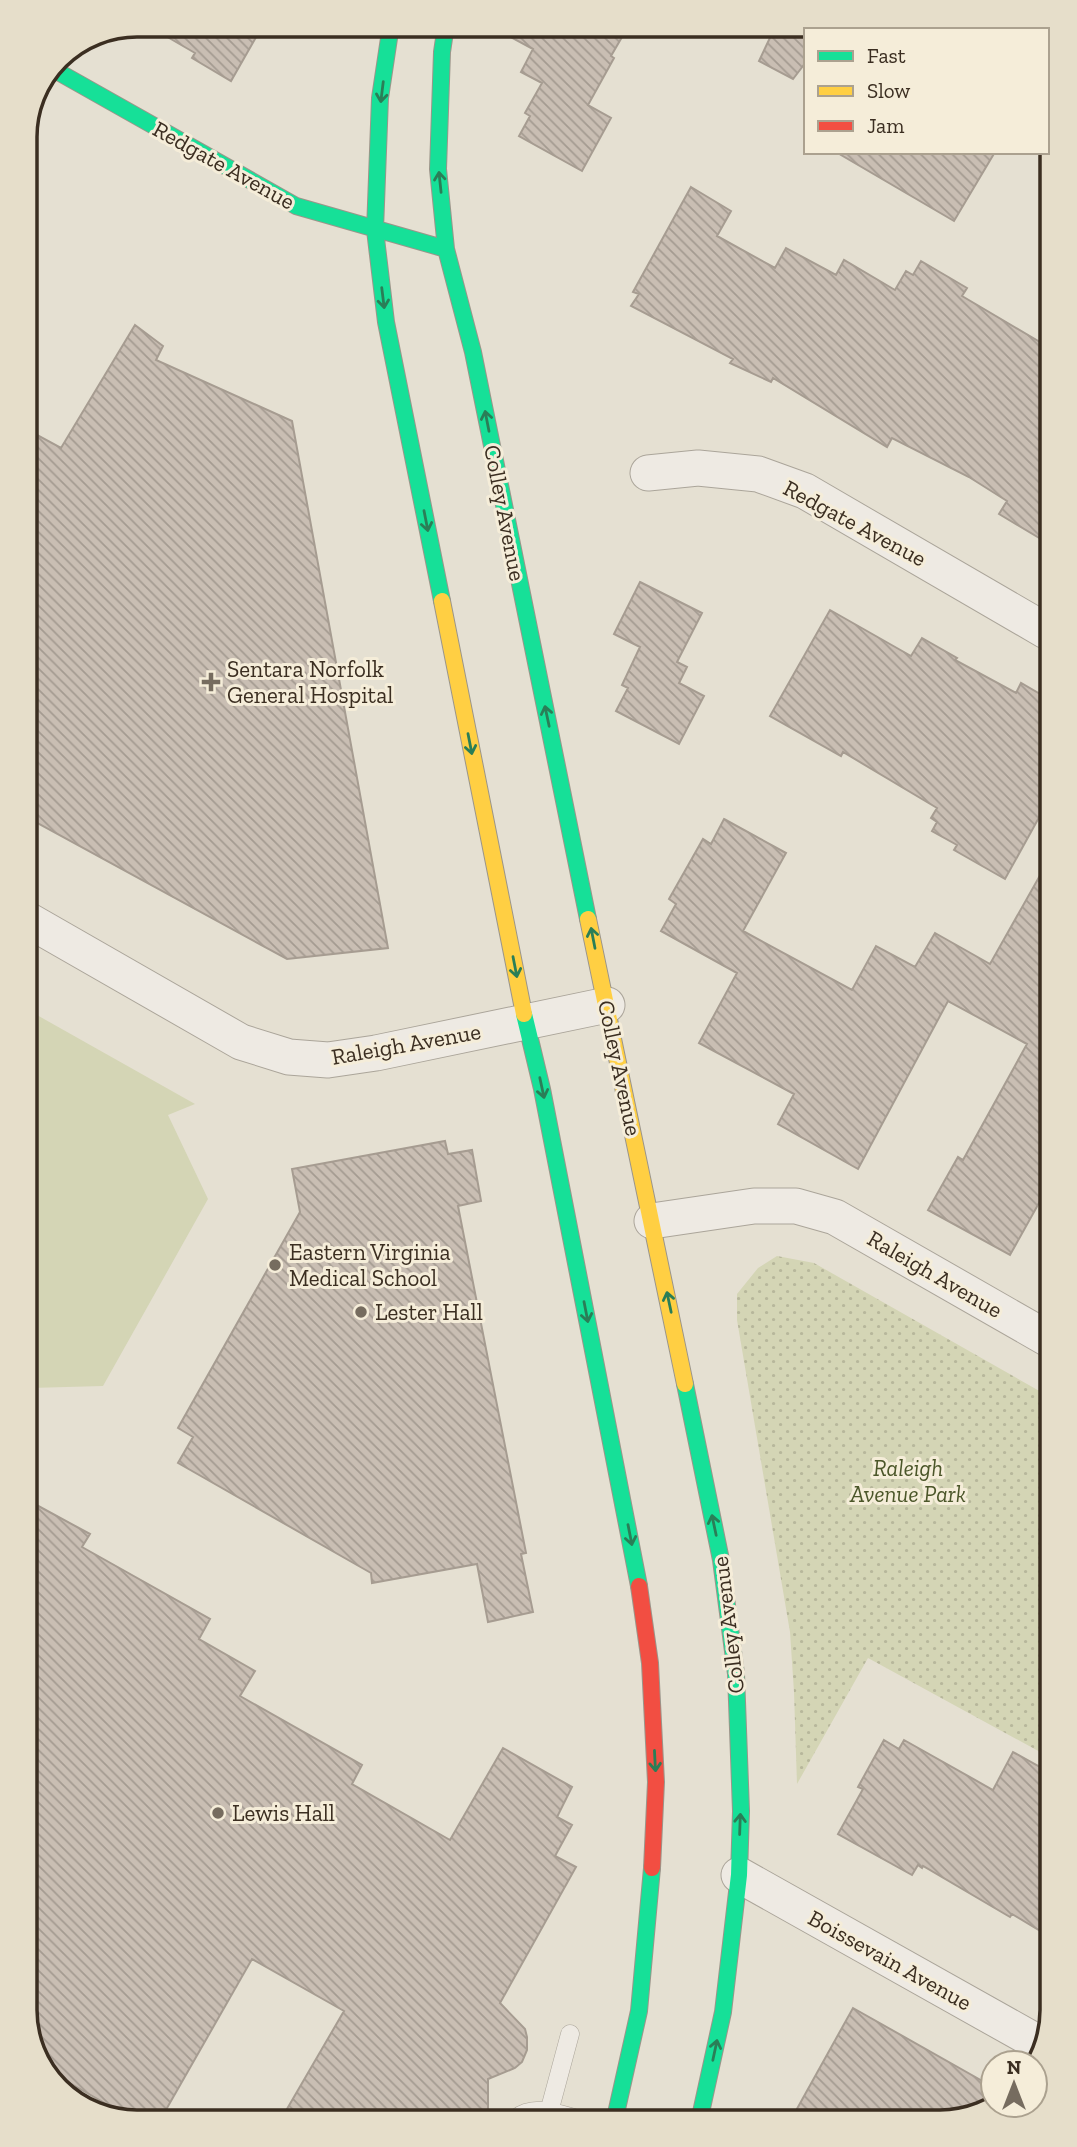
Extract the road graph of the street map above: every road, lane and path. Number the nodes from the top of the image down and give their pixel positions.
1 (389, 37) edge
2 (444, 37) edge
3 (60, 73) edge
4 (375, 230) junction
5 (446, 249) junction
6 (648, 473) dead end
7 (1040, 628) edge
8 (37, 925) edge
9 (607, 1005) junction
10 (526, 1022) junction
11 (652, 1221) junction
12 (1040, 1330) edge
13 (739, 1875) junction
14 (570, 2034) dead end
15 (1035, 2041) edge
16 (550, 2110) edge
17 (617, 2110) edge
18 (702, 2110) edge

1 -> 4 main road
5 -> 2 main road, Colley Avenue
3 - 4 main road, Redgate Avenue
4 - 5 main road, Redgate Avenue
4 -> 10 main road
9 -> 5 main road, Colley Avenue
6 - 7 street, Redgate Avenue
8 - 10 street, Raleigh Avenue
9 - 10 street, Raleigh Avenue
9 - 11 main road, Colley Avenue
10 -> 17 main road
11 - 12 street, Raleigh Avenue
13 -> 11 main road, Colley Avenue
13 - 15 street, Boissevain Avenue
18 -> 13 main road, Colley Avenue
14 - 16 lane

